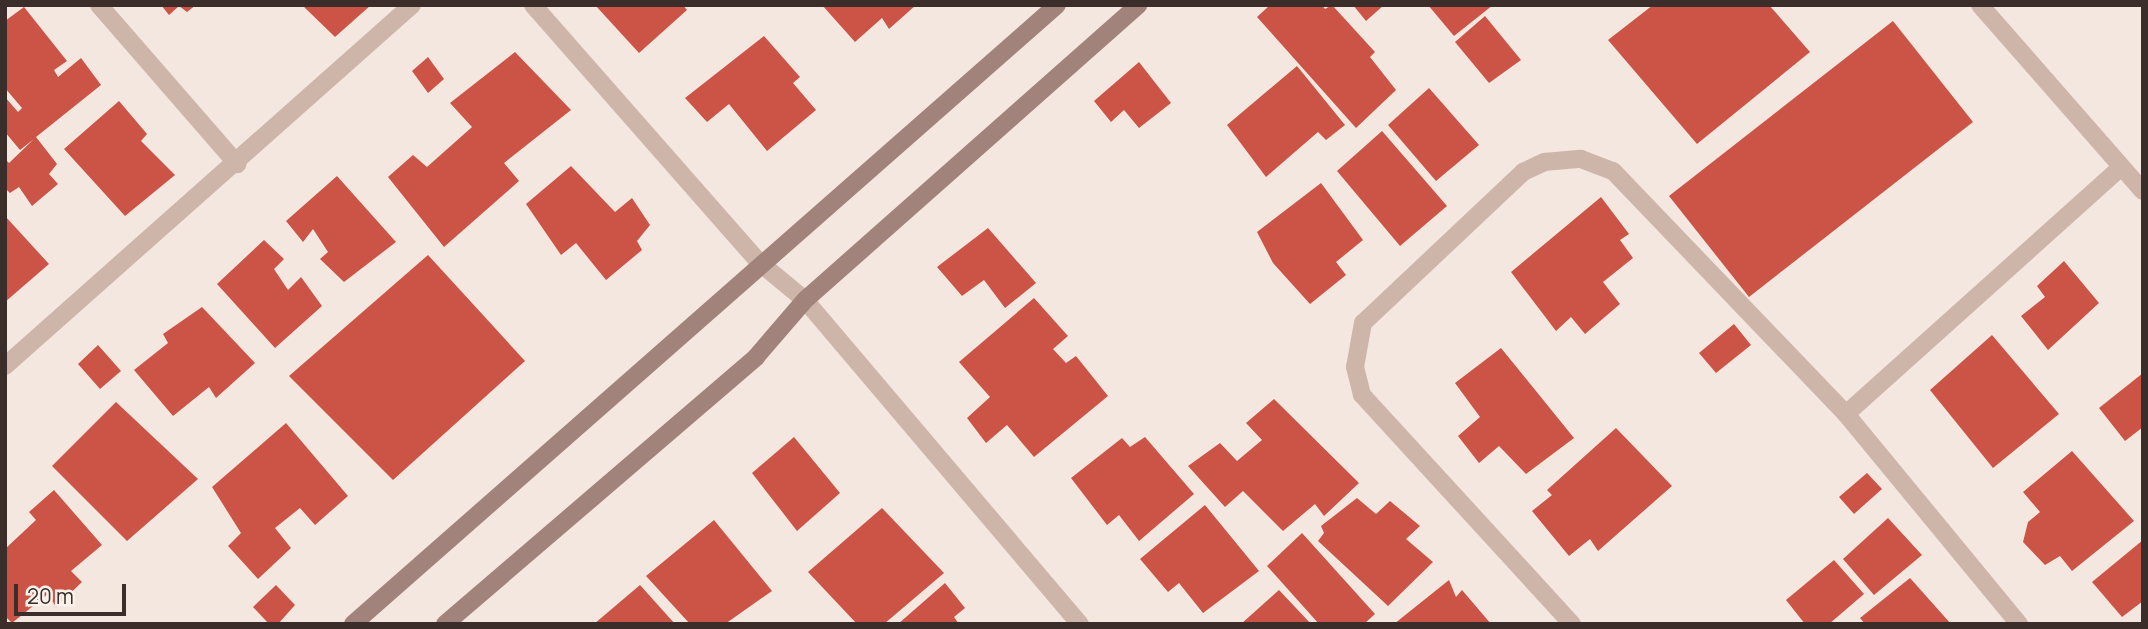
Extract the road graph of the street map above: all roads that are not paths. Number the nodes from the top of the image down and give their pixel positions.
1 (99, 5) edge
2 (412, 5) edge
3 (533, 5) edge
4 (1057, 5) edge
5 (1138, 5) edge
6 (1980, 5) edge
7 (237, 164) junction
8 (2121, 167) junction
9 (2143, 191) edge
10 (759, 262) junction
11 (805, 300) junction
12 (5, 366) edge
13 (1846, 414) junction
14 (353, 624) edge
15 (446, 624) edge
16 (1080, 624) edge
17 (1572, 624) edge
18 (2019, 624) edge

1 - 7 street
2 - 7 street
3 - 10 street
4 - 10 main road
5 - 11 main road
6 - 8 street
7 - 12 street
8 - 9 street
8 - 13 street
10 - 11 street
10 - 14 main road
11 - 15 main road
11 - 16 street
13 - 17 street
13 - 18 street

